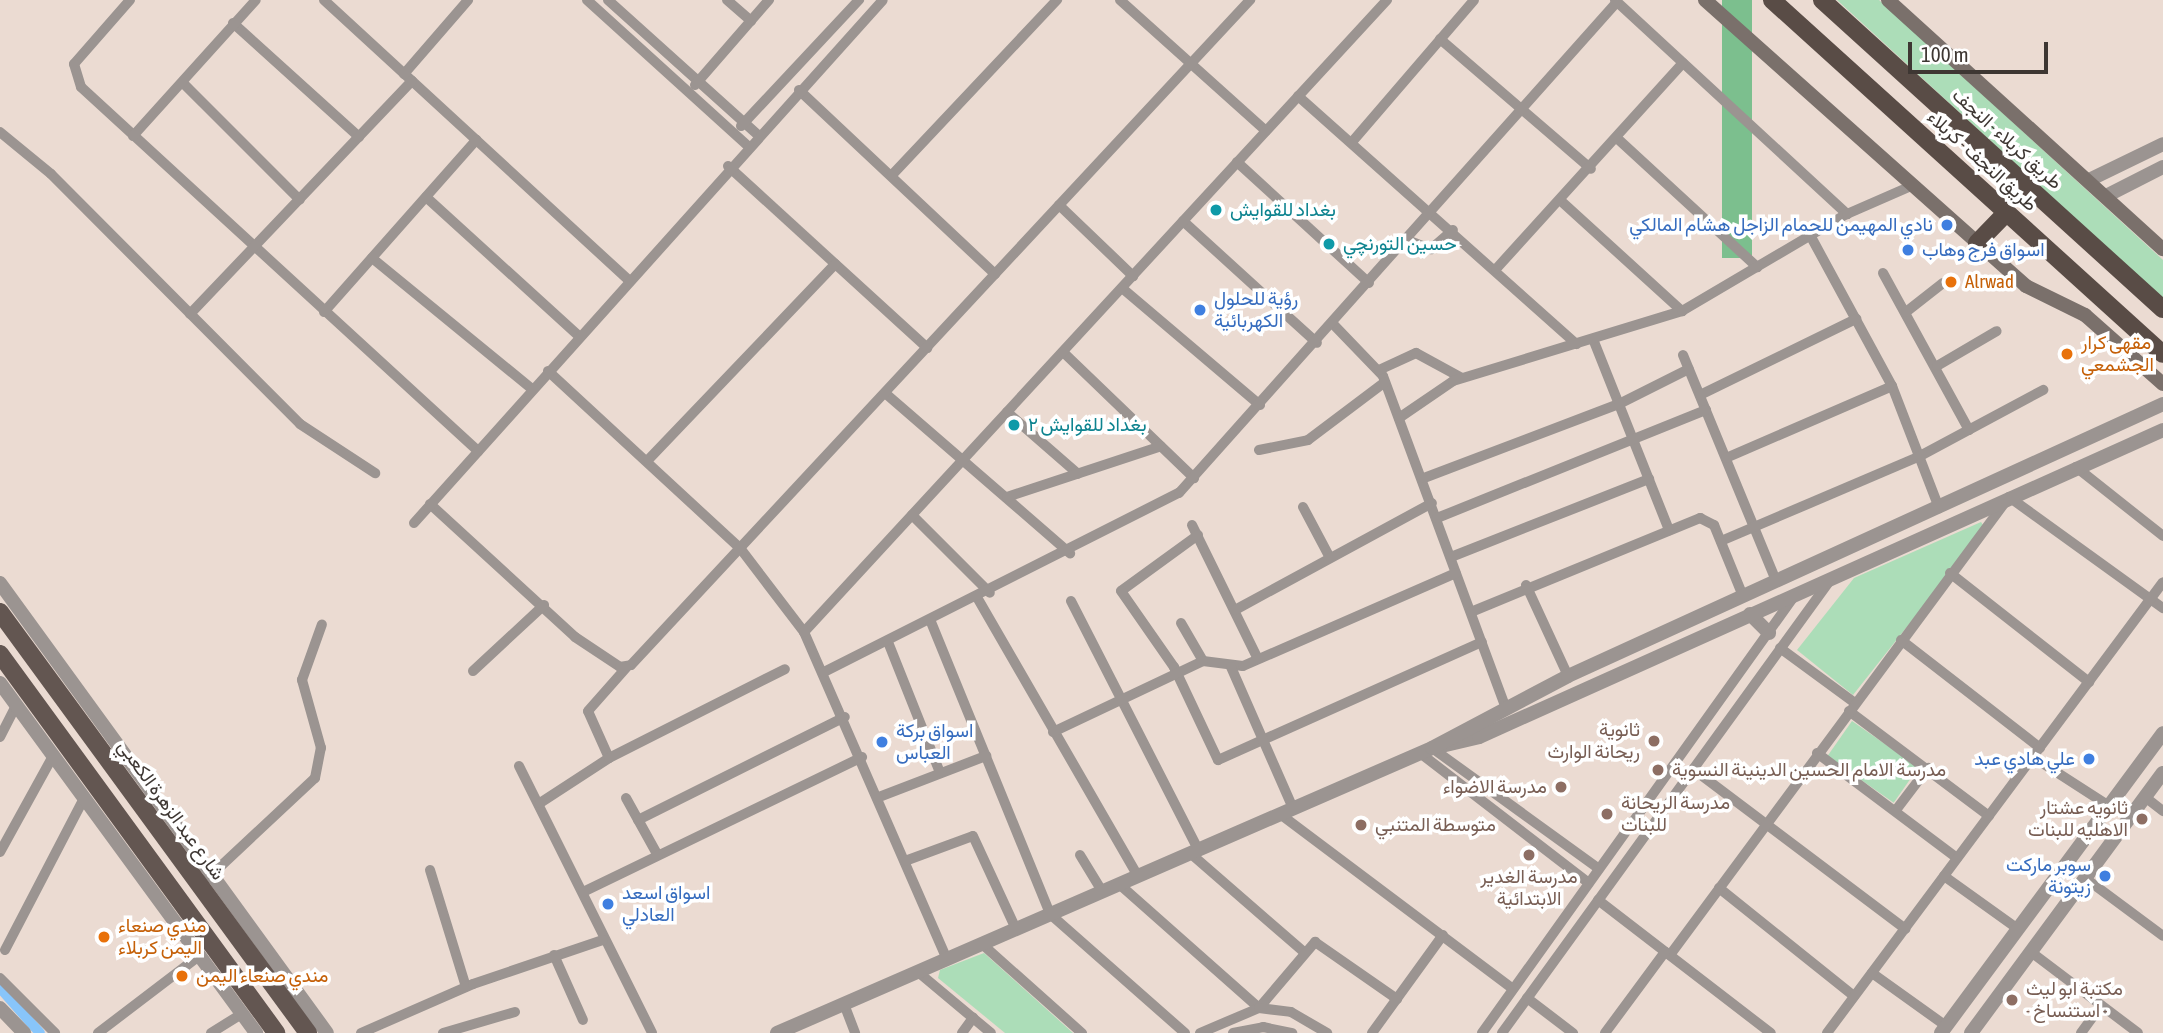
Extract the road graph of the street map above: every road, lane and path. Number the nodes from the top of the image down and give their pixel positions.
1 (130, 0) edge
2 (256, 0) edge
3 (324, 0) edge
4 (468, 0) edge
5 (587, 0) edge
6 (608, 0) edge
7 (727, 0) edge
8 (769, 0) edge
9 (859, 0) edge
10 (883, 0) edge
11 (1057, 0) edge
12 (1120, 0) edge
13 (1250, 0) edge
14 (1387, 0) edge
15 (1474, 0) edge
16 (1705, 0) edge
17 (1772, 0) edge
18 (1822, 0) edge
19 (1888, 0) edge
20 (1616, 1) edge
21 (629, 19) junction
22 (751, 21) junction
23 (233, 23) junction
24 (1850, 26) junction
25 (620, 30) junction
26 (1440, 40) junction
27 (1827, 50) junction
28 (1191, 63) junction
29 (1683, 63) junction
30 (1895, 65) junction
31 (408, 77) junction
32 (698, 81) junction
33 (183, 83) junction
34 (1871, 89) junction
35 (799, 90) junction
36 (688, 92) junction
37 (1298, 96) junction
38 (1523, 111) junction
39 (744, 123) junction
40 (1266, 131) junction
41 (0, 132) edge
42 (734, 133) junction
43 (757, 134) junction
44 (133, 136) junction
45 (359, 137) junction
46 (1619, 139) junction
47 (476, 140) junction
48 (1352, 142) junction
49 (2163, 144) edge
50 (747, 145) junction
51 (1237, 162) junction
52 (728, 166) junction
53 (2163, 167) edge
54 (1591, 169) junction
55 (892, 175) junction
56 (2088, 180) junction
57 (1911, 186) junction
58 (2106, 196) junction
59 (426, 197) junction
60 (300, 200) junction
61 (1561, 201) junction
62 (1059, 205) junction
63 (1432, 211) junction
64 (2007, 212) junction
65 (1847, 214) junction
66 (1183, 221) junction
67 (1453, 230) junction
68 (1810, 236) junction
69 (1407, 240) junction
70 (1977, 243) junction
71 (255, 249) junction
72 (2163, 249) edge
73 (372, 258) junction
74 (835, 264) junction
75 (1757, 267) junction
76 (1496, 269) junction
77 (1883, 273) dead end
78 (995, 274) junction
79 (1133, 276) junction
80 (628, 280) junction
81 (1943, 283) dead end
82 (1369, 284) junction
83 (1122, 288) junction
84 (2163, 309) edge
85 (1682, 311) junction
86 (324, 312) junction
87 (1906, 312) junction
88 (190, 314) junction
89 (1856, 319) junction
90 (1334, 324) junction
91 (1997, 331) dead end
92 (579, 335) junction
93 (1593, 339) junction
94 (1317, 343) junction
95 (1576, 344) junction
96 (926, 348) junction
97 (1063, 352) junction
98 (2163, 354) edge
99 (1683, 355) dead end
100 (1937, 366) junction
101 (1689, 369) junction
102 (1379, 370) junction
103 (548, 371) junction
104 (1462, 379) junction
105 (1385, 382) junction
106 (2163, 384) edge
107 (1892, 386) junction
108 (532, 389) junction
109 (2043, 390) dead end
110 (885, 393) junction
111 (1700, 395) junction
112 (1619, 404) junction
113 (2163, 404) edge
114 (1260, 405) junction
115 (1706, 410) junction
116 (1007, 412) junction
117 (1399, 418) junction
118 (1969, 430) junction
119 (2163, 430) edge
120 (1634, 444) junction
121 (1161, 446) junction
122 (1259, 450) dead end
123 (478, 451) junction
124 (1920, 456) junction
125 (1726, 458) junction
126 (963, 459) junction
127 (648, 460) junction
128 (2076, 467) junction
129 (375, 473) dead end
130 (1077, 474) junction
131 (1194, 478) junction
132 (1423, 478) junction
133 (1648, 479) junction
134 (1007, 497) junction
135 (2009, 497) junction
136 (1432, 503) junction
137 (430, 504) junction
138 (1303, 507) dead end
139 (1939, 508) junction
140 (912, 515) junction
141 (1437, 518) junction
142 (414, 523) dead end
143 (1754, 525) junction
144 (1669, 530) junction
145 (2163, 536) edge
146 (1721, 541) junction
147 (740, 548) junction
148 (1070, 553) junction
149 (1329, 556) junction
150 (1451, 557) junction
151 (1456, 573) junction
152 (1950, 573) junction
153 (1831, 578) junction
154 (1776, 581) junction
155 (2163, 582) edge
156 (0, 583) edge
157 (1526, 585) junction
158 (990, 593) junction
159 (1797, 593) junction
160 (1743, 596) junction
161 (978, 599) junction
162 (2151, 599) junction
163 (1071, 601) dead end
164 (544, 605) junction
165 (2163, 608) edge
166 (1235, 610) junction
167 (0, 612) edge
168 (1471, 612) junction
169 (1750, 614) junction
170 (1778, 619) junction
171 (931, 622) junction
172 (1181, 623) dead end
173 (322, 624) dead end
174 (1794, 629) junction
175 (804, 632) junction
176 (1769, 632) junction
177 (1900, 640) junction
178 (888, 642) junction
179 (1482, 642) junction
180 (1780, 648) junction
181 (0, 654) edge
182 (1258, 659) junction
183 (1203, 661) junction
184 (1231, 667) junction
185 (626, 668) junction
186 (785, 669) dead end
187 (472, 671) dead end
188 (824, 671) junction
189 (1178, 674) junction
190 (1569, 676) junction
191 (2089, 681) junction
192 (0, 683) edge
193 (1118, 703) junction
194 (16, 705) junction
195 (1505, 706) junction
196 (1852, 707) junction
197 (845, 717) junction
198 (1053, 732) junction
199 (2163, 733) edge
200 (0, 737) edge
201 (1264, 743) junction
202 (1426, 750) junction
203 (2036, 752) junction
204 (1817, 754) junction
205 (54, 756) junction
206 (986, 756) junction
207 (862, 757) junction
208 (609, 758) junction
209 (519, 766) dead end
210 (1928, 768) junction
211 (1693, 769) junction
212 (940, 772) junction
213 (2163, 773) edge
214 (879, 797) junction
215 (2145, 797) junction
216 (84, 798) junction
217 (626, 798) dead end
218 (540, 803) junction
219 (2109, 806) junction
220 (1896, 810) junction
221 (1286, 811) junction
222 (2163, 811) edge
223 (1989, 816) junction
224 (638, 820) junction
225 (1766, 823) junction
226 (1194, 851) junction
227 (0, 852) edge
228 (657, 854) junction
229 (1080, 855) dead end
230 (1957, 858) junction
231 (905, 860) junction
232 (1599, 869) junction
233 (430, 870) dead end
234 (1138, 876) junction
235 (1944, 876) junction
236 (2085, 878) junction
237 (206, 880) junction
238 (1589, 883) junction
239 (1119, 884) junction
240 (1718, 888) junction
241 (1102, 891) junction
242 (583, 892) junction
243 (1598, 900) junction
244 (1050, 914) junction
245 (1016, 929) junction
246 (1905, 929) junction
247 (2018, 929) junction
248 (1443, 935) junction
249 (2163, 936) edge
250 (603, 940) junction
251 (982, 944) junction
252 (5, 950) dead end
253 (1304, 952) junction
254 (2031, 952) junction
255 (1667, 953) junction
256 (554, 955) junction
257 (199, 956) junction
258 (947, 959) junction
259 (918, 972) junction
260 (1872, 973) junction
261 (0, 978) edge
262 (466, 987) junction
263 (1513, 989) junction
264 (1854, 996) junction
265 (1397, 999) junction
266 (1527, 999) junction
267 (844, 1004) junction
268 (2101, 1005) junction
269 (1259, 1008) junction
270 (515, 1012) dead end
271 (242, 1014) junction
272 (3, 1016) edge
273 (972, 1018) junction
274 (583, 1020) dead end
275 (1944, 1029) edge
276 (24, 1033) edge
277 (55, 1033) edge
278 (98, 1033) edge
279 (212, 1033) edge
280 (256, 1033) edge
281 (276, 1033) edge
282 (308, 1033) edge
283 (327, 1033) edge
284 (361, 1033) edge
285 (443, 1033) edge
286 (652, 1033) edge
287 (778, 1033) edge
288 (855, 1033) edge
289 (962, 1033) edge
290 (991, 1033) edge
291 (1082, 1033) edge
292 (1185, 1033) edge
293 (1200, 1033) edge
294 (1233, 1033) edge
295 (1292, 1033) edge
296 (1327, 1033) edge
297 (1372, 1033) edge
298 (1482, 1033) edge
299 (1502, 1033) edge
300 (1573, 1033) edge
301 (1605, 1033) edge
302 (1771, 1033) edge
303 (1827, 1033) edge
304 (1971, 1033) edge
305 (2081, 1033) edge
306 (2138, 1033) edge

1 - 44 street
2 - 23 street
3 - 31 street
4 - 31 street
5 - 25 street
6 - 21 street
7 - 22 street
8 - 22 street
9 - 39 street
10 - 35 street
11 - 55 street
12 - 28 street
13 - 28 street
14 - 37 street
15 - 26 street
16 - 57 main road
17 - 27 highway, طريق النجف - كربلاء
18 - 24 highway, طريق كربلاء - النجف
19 - 56 main road
20 - 29 street
20 - 38 street
21 - 25 street
21 - 32 street
22 - 32 street
23 - 33 street
23 - 45 street
24 - 27 highway
24 - 30 highway, طريق كربلاء - النجف
25 - 36 street
26 - 38 street
26 - 48 street
27 - 34 highway, طريق النجف - كربلاء
28 - 40 street
28 - 62 street
29 - 46 street
29 - 65 street
30 - 34 highway
30 - 84 highway, طريق كربلاء - النجف
31 - 45 street
31 - 47 street
32 - 36 street
32 - 39 street
33 - 44 street
33 - 60 street
34 - 64 highway, طريق النجف - كربلاء
35 - 43 street
35 - 55 street
36 - 42 street
37 - 40 street
37 - 48 street
38 - 54 street
38 - 63 street
39 - 42 street
39 - 43 street
40 - 51 street
41 - 88 street
42 - 50 street
43 - 50 street
44 - 71 street
45 - 60 street
46 - 54 street
46 - 75 street
47 - 59 street
47 - 80 street
48 - 63 street
49 - 56 street
50 - 52 street
51 - 66 street
51 - 82 street
52 - 74 street
52 - 80 street
53 - 58 street
54 - 61 street
55 - 78 street
56 - 58 main road
57 - 65 street
57 - 70 main road
58 - 72 main road
59 - 73 street
59 - 92 street
60 - 71 street
61 - 76 street
61 - 85 street
62 - 78 street
62 - 79 street
63 - 67 street
63 - 69 street
64 - 70 highway
64 - 98 highway, طريق النجف - كربلاء
65 - 68 street
66 - 79 street
66 - 94 street
67 - 69 street
67 - 76 street
68 - 75 street
68 - 89 street
69 - 82 street
70 - 106 main road
71 - 86 street
71 - 88 street
73 - 86 street
73 - 108 street
74 - 96 street
74 - 127 street
75 - 85 street
76 - 95 street
77 - 87 street
78 - 96 street
79 - 83 street
80 - 92 street
81 - 87 street
82 - 90 street
83 - 97 street
83 - 114 street
85 - 93 street
86 - 123 street
87 - 100 street
88 - 129 street
89 - 107 street
89 - 111 street
90 - 94 street
90 - 102 street
91 - 100 street
92 - 103 street
93 - 95 street
93 - 112 street
94 - 114 street
95 - 104 street
96 - 110 street
97 - 116 street
97 - 121 street
99 - 101 street
100 - 118 street
101 - 111 street
101 - 112 street
102 - 104 street
102 - 105 street
103 - 108 street
103 - 127 street
104 - 117 street
105 - 117 street
105 - 122 street
107 - 124 street
107 - 125 street
108 - 123 street
109 - 118 street
110 - 126 street
110 - 147 street
111 - 115 street
112 - 120 street
112 - 132 street
113 - 139 street
114 - 131 street
115 - 120 street
115 - 125 street
116 - 126 street
116 - 130 street
117 - 132 street
118 - 124 street
119 - 128 street
120 - 133 street
120 - 141 street
121 - 130 street
121 - 131 street
123 - 137 street
124 - 139 street
124 - 143 street
125 - 143 street
126 - 134 street
126 - 140 street
127 - 147 street
128 - 135 street
128 - 145 street
130 - 134 street
131 - 148 street
132 - 136 street
133 - 144 street
133 - 150 street
134 - 148 street
135 - 152 street
135 - 153 street
135 - 162 street
136 - 141 street
136 - 149 street
137 - 142 street
137 - 164 street
138 - 149 street
139 - 154 street
140 - 158 street
140 - 175 street
141 - 150 street
143 - 146 street
143 - 154 street
144 - 146 street
144 - 157 street
146 - 160 street
147 - 175 street
147 - 185 street
148 - 158 street
149 - 166 street
150 - 151 street
151 - 168 street
151 - 182 street
152 - 177 street
152 - 191 street
153 - 159 street
153 - 174 street
154 - 160 street
155 - 162 street
156 - 237 street
157 - 168 street
157 - 190 street
158 - 161 street
159 - 169 street
159 - 170 street
160 - 190 street
161 - 171 street
161 - 198 street
162 - 165 street
162 - 191 street
163 - 193 street
164 - 185 street
164 - 187 street
166 - 182 street
166 - 189 street
167 - 237 main road, شارع عبد الزهرة الكعبي
168 - 179 street
169 - 176 street
169 - 202 street
170 - 174 street
170 - 176 street
171 - 178 street
171 - 206 street
172 - 183 street
173 - 237 street
174 - 180 street
175 - 188 street
176 - 232 street
177 - 196 street
177 - 203 street
178 - 188 street
178 - 212 street
179 - 195 street
179 - 201 street
180 - 196 street
180 - 211 street
181 - 281 main road
182 - 184 street
183 - 184 street
183 - 189 street
184 - 201 street
185 - 208 street
186 - 208 street
188 - 197 street
189 - 193 street
189 - 201 street
190 - 195 street
191 - 203 street
192 - 194 street
193 - 198 street
193 - 226 street
194 - 200 street
194 - 205 street
195 - 202 street
196 - 204 street
196 - 210 street
197 - 207 street
197 - 224 street
198 - 234 street
199 - 219 street
201 - 221 street
202 - 221 street
202 - 232 street
202 - 238 street
203 - 219 street
203 - 223 street
204 - 220 street
204 - 225 street
205 - 216 street
205 - 227 street
206 - 212 street
206 - 244 street
207 - 214 street
207 - 228 street
208 - 218 street
209 - 218 street
210 - 220 street
210 - 223 street
211 - 225 street
211 - 243 street
212 - 214 street
213 - 215 street
214 - 231 street
215 - 222 street
215 - 236 street
216 - 252 street
216 - 257 street
217 - 224 street
218 - 242 street
219 - 247 street
220 - 230 street
221 - 226 street
221 - 248 street
223 - 230 street
224 - 228 street
225 - 240 street
225 - 246 street
226 - 234 street
226 - 253 street
228 - 242 street
229 - 241 street
230 - 235 street
231 - 245 street
231 - 258 street
232 - 238 street
233 - 262 street
234 - 239 street
235 - 246 street
235 - 247 street
236 - 249 street
236 - 254 street
237 - 282 main road, شارع عبد الزهرة الكعبي
237 - 283 street
238 - 263 street
239 - 241 street
239 - 269 street
240 - 255 street
240 - 264 street
241 - 244 street
242 - 250 street
243 - 255 street
243 - 266 street
244 - 245 street
244 - 292 street
245 - 251 street
246 - 260 street
247 - 275 street
248 - 263 street
248 - 265 street
250 - 256 street
250 - 286 street
251 - 258 street
251 - 291 street
253 - 265 street
253 - 269 street
254 - 268 street
254 - 304 street
255 - 301 street
255 - 302 street
256 - 262 street
256 - 274 street
257 - 271 street
257 - 278 street
258 - 259 street
259 - 267 street
259 - 273 street
260 - 264 street
260 - 275 street
261 - 277 street
262 - 284 street
263 - 298 street
264 - 303 street
265 - 297 street
266 - 299 street
266 - 300 street
267 - 287 street
267 - 288 street
268 - 305 street
268 - 306 street
269 - 293 street
269 - 296 street
270 - 285 street
271 - 279 street
271 - 280 street
272 - 276 street
273 - 289 street
273 - 290 street
294 - 295 street

